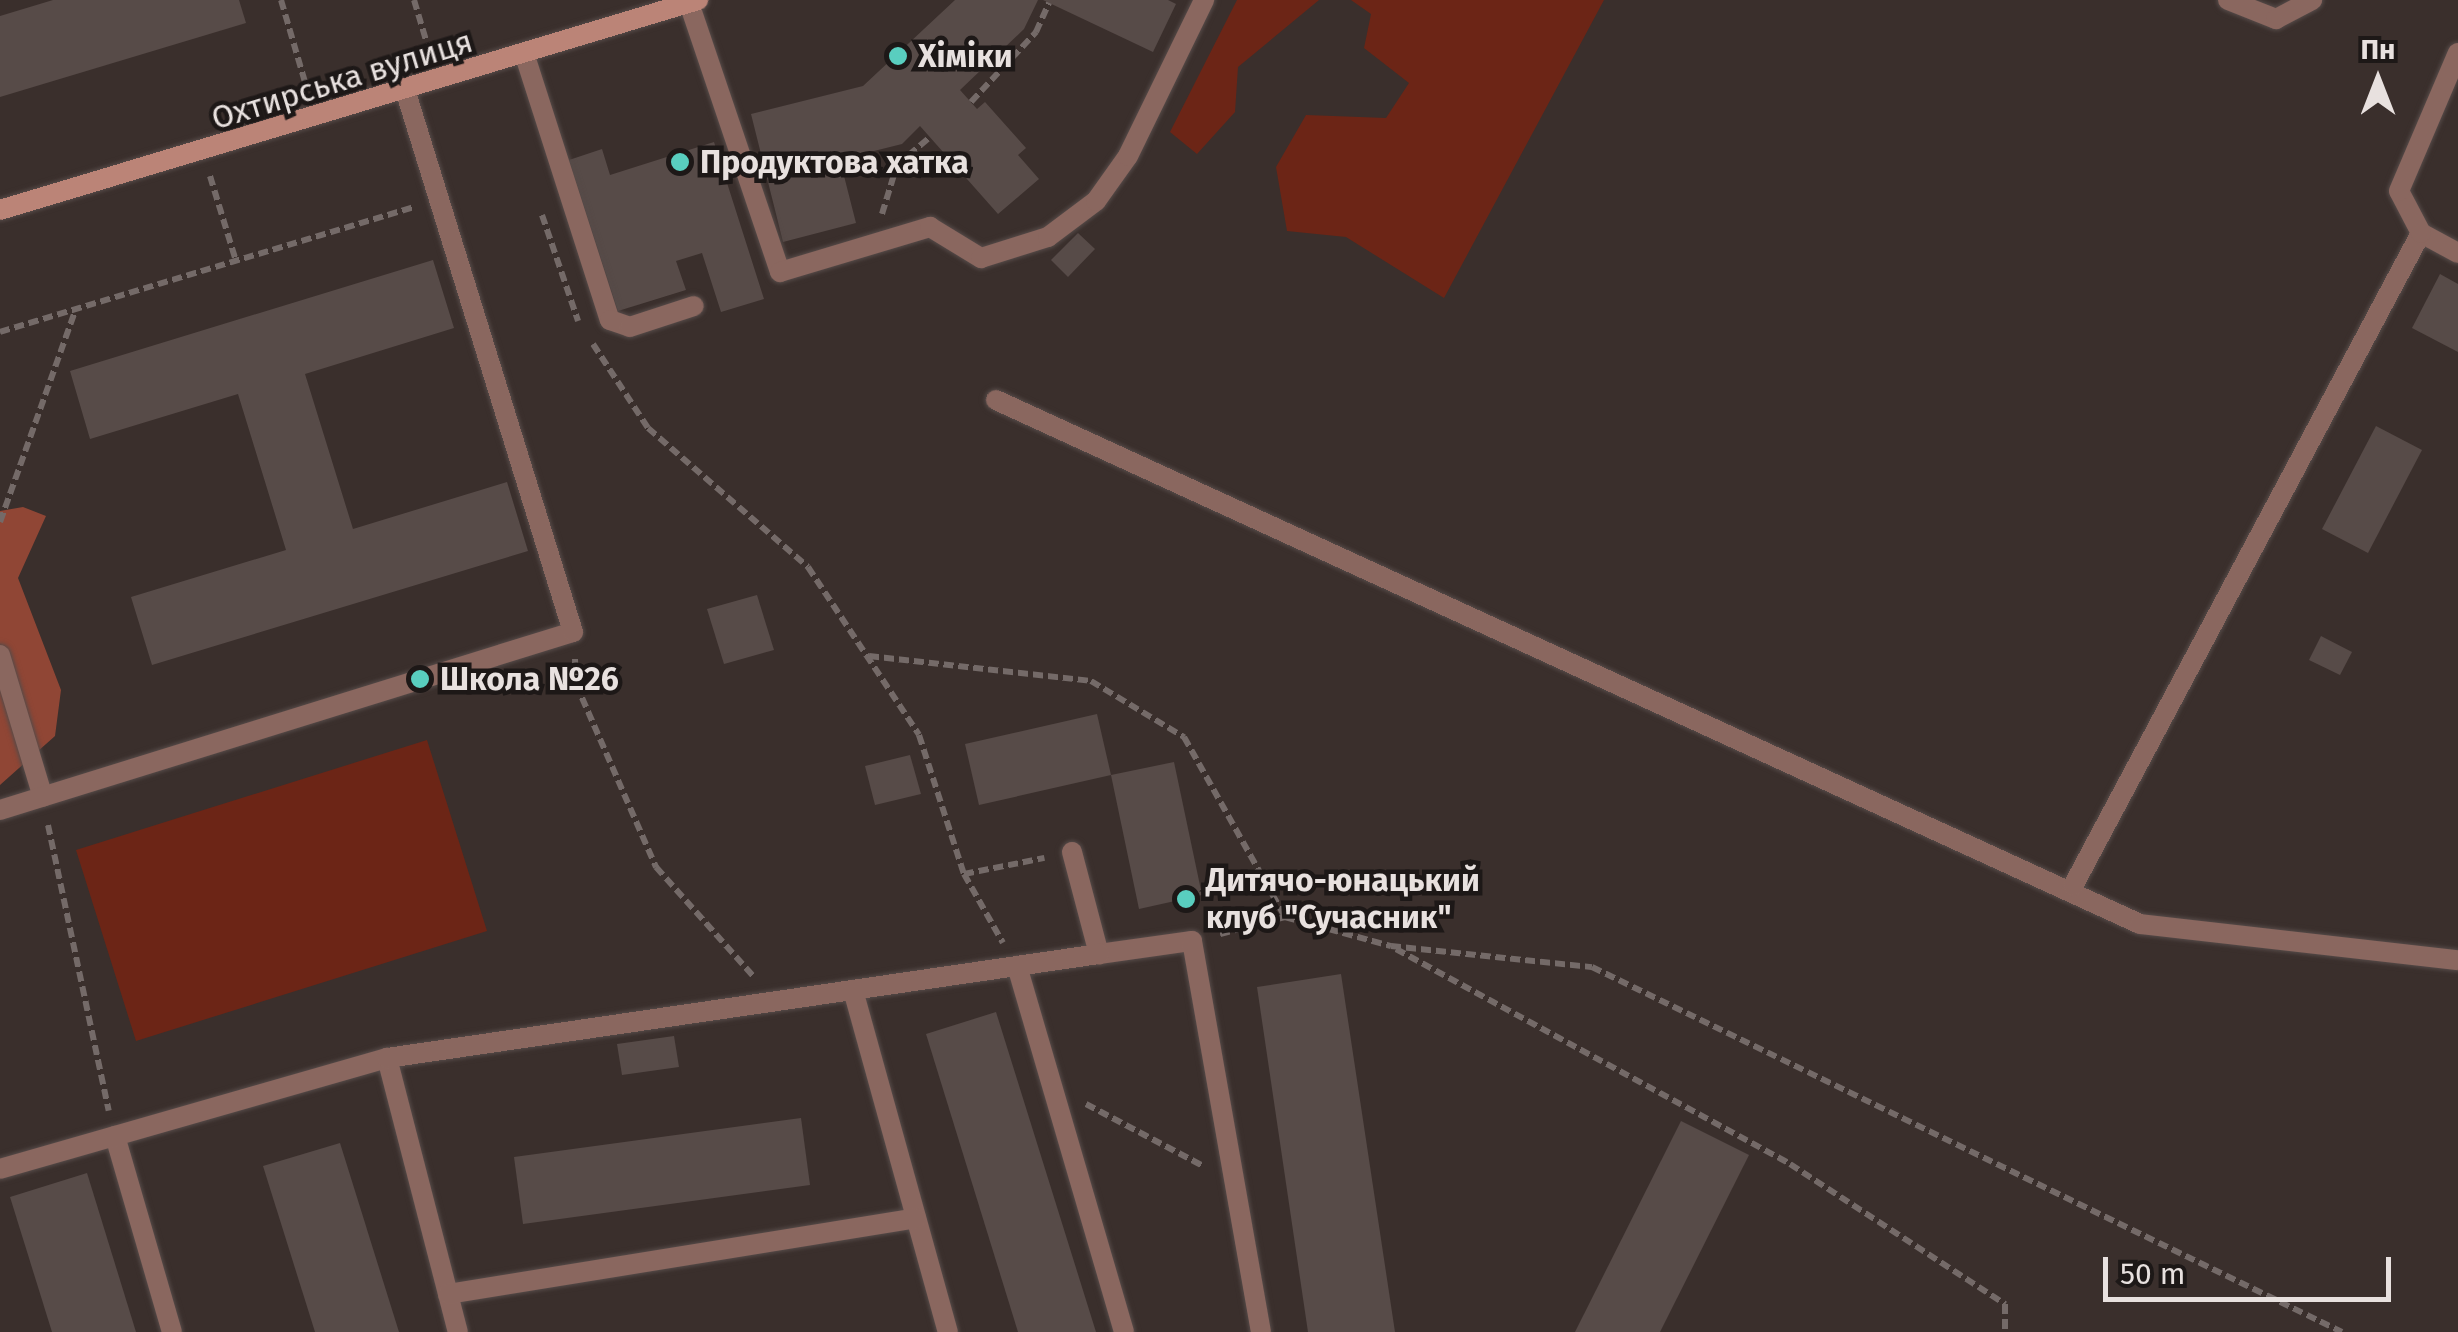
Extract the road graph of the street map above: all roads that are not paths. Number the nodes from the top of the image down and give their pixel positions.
1 (1204, 0) edge
2 (2228, 0) edge
3 (2312, 0) edge
4 (694, 2) edge
5 (2458, 53) edge
6 (524, 56) junction
7 (406, 93) junction
8 (0, 210) edge
9 (2421, 233) junction
10 (2458, 253) edge
11 (694, 306) dead end
12 (996, 400) dead end
13 (0, 655) edge
14 (42, 797) junction
15 (0, 810) edge
16 (1072, 852) road end
17 (2073, 886) junction
18 (1099, 954) junction
19 (2458, 960) edge
20 (1017, 966) junction
21 (852, 990) junction
22 (387, 1058) junction
23 (115, 1136) junction
24 (0, 1169) edge
25 (916, 1218) junction
26 (448, 1294) junction
27 (172, 1332) edge
28 (458, 1332) edge
29 (948, 1332) edge
30 (1124, 1332) edge
31 (1261, 1332) edge

1 - 4 street
2 - 3 street
4 - 6 main road, Охтирська вулиця
5 - 9 street
6 - 7 main road, Охтирська вулиця
6 - 11 street
7 - 8 main road, Охтирська вулиця
7 - 14 street
9 - 10 street
9 - 17 street
12 - 17 street
13 - 14 street
14 - 15 street
16 - 18 street
17 - 19 street
18 - 20 street
18 - 31 street
20 - 21 street
20 - 30 street
21 - 22 street
21 - 25 street
22 - 23 street
22 - 26 street
23 - 24 street
23 - 27 street
25 - 26 street
25 - 29 street
26 - 28 street

